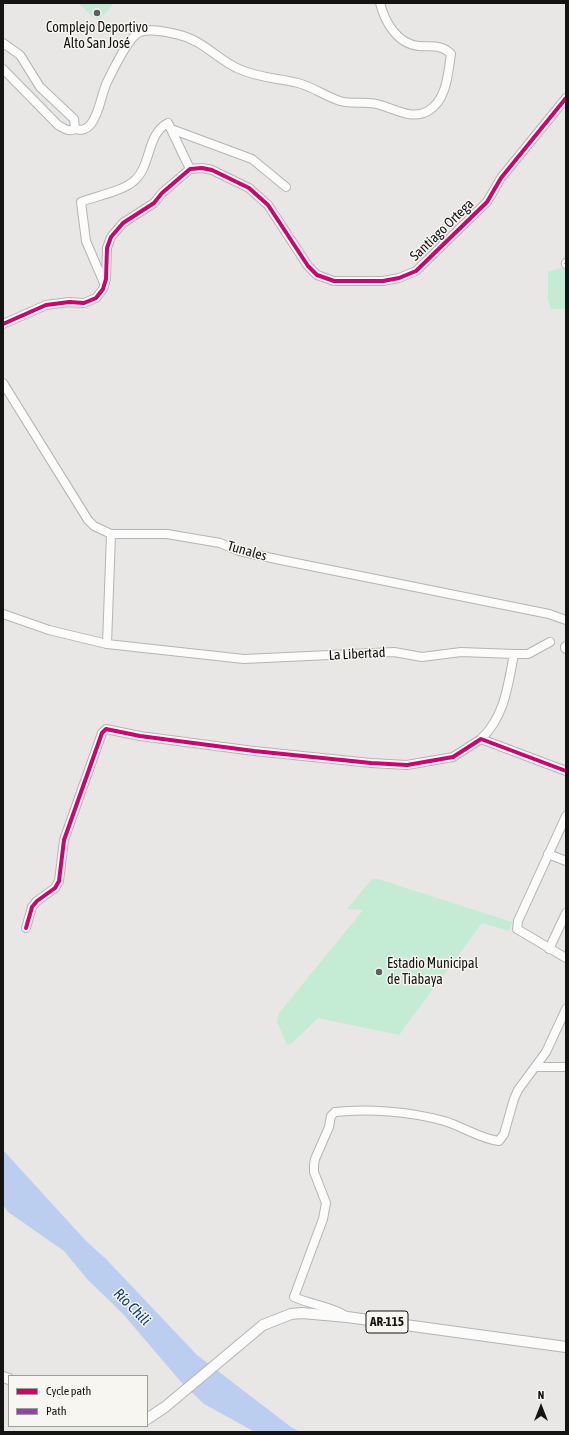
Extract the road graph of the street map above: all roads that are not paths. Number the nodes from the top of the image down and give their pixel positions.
1 (380, 3) edge
2 (3, 43) edge
3 (3, 69) edge
4 (566, 98) edge
5 (75, 129) junction
6 (171, 129) junction
7 (190, 169) junction
8 (286, 187) dead end
9 (105, 284) junction
10 (3, 324) edge
11 (3, 383) edge
12 (111, 534) junction
13 (3, 614) edge
14 (566, 620) edge
15 (550, 642) dead end
16 (107, 644) junction
17 (514, 654) junction
18 (481, 739) junction
19 (566, 770) edge
20 (566, 817) edge
21 (548, 854) junction
22 (566, 861) edge
23 (566, 913) edge
24 (26, 928) dead end
25 (549, 949) junction
26 (566, 958) edge
27 (566, 1009) edge
28 (536, 1067) junction
29 (566, 1067) edge
30 (347, 1317) junction
31 (566, 1347) edge
32 (148, 1418) edge

1 - 5 street
2 - 5 street
3 - 5 street
4 - 7 street, Santiago Ortega
6 - 7 street
6 - 8 street
6 - 9 street
7 - 9 street
9 - 10 street
11 - 12 street, Tunales
12 - 14 street, Tunales
12 - 16 street
13 - 16 street, La Libertad
15 - 17 street, La Libertad
16 - 17 street, La Libertad
17 - 18 street
18 - 19 street
18 - 24 street
20 - 21 street
21 - 22 street
21 - 25 street
23 - 25 street
25 - 26 street
27 - 28 street
28 - 29 street
28 - 30 street
30 - 31 main road, AR-115
30 - 32 main road, AR-115

